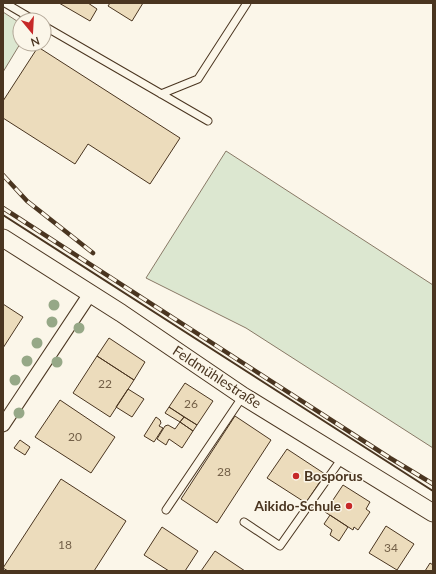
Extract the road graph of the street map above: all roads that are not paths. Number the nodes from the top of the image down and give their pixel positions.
1 (5, 3) edge
2 (248, 3) edge
3 (20, 12) edge
4 (52, 31) edge
5 (161, 94) junction
6 (208, 121) dead end
7 (3, 238) edge
8 (90, 294) junction
9 (244, 396) junction
10 (3, 425) edge
11 (342, 458) junction
12 (166, 510) dead end
13 (433, 513) edge
14 (244, 522) dead end

1 - 3 lane
2 - 5 lane
4 - 5 lane
5 - 6 lane
7 - 8 street, Feldmühlestraße
8 - 9 street, Feldmühlestraße
8 - 10 street
9 - 11 street, Feldmühlestraße
9 - 12 lane
11 - 13 street, Feldmühlestraße
11 - 14 lane

